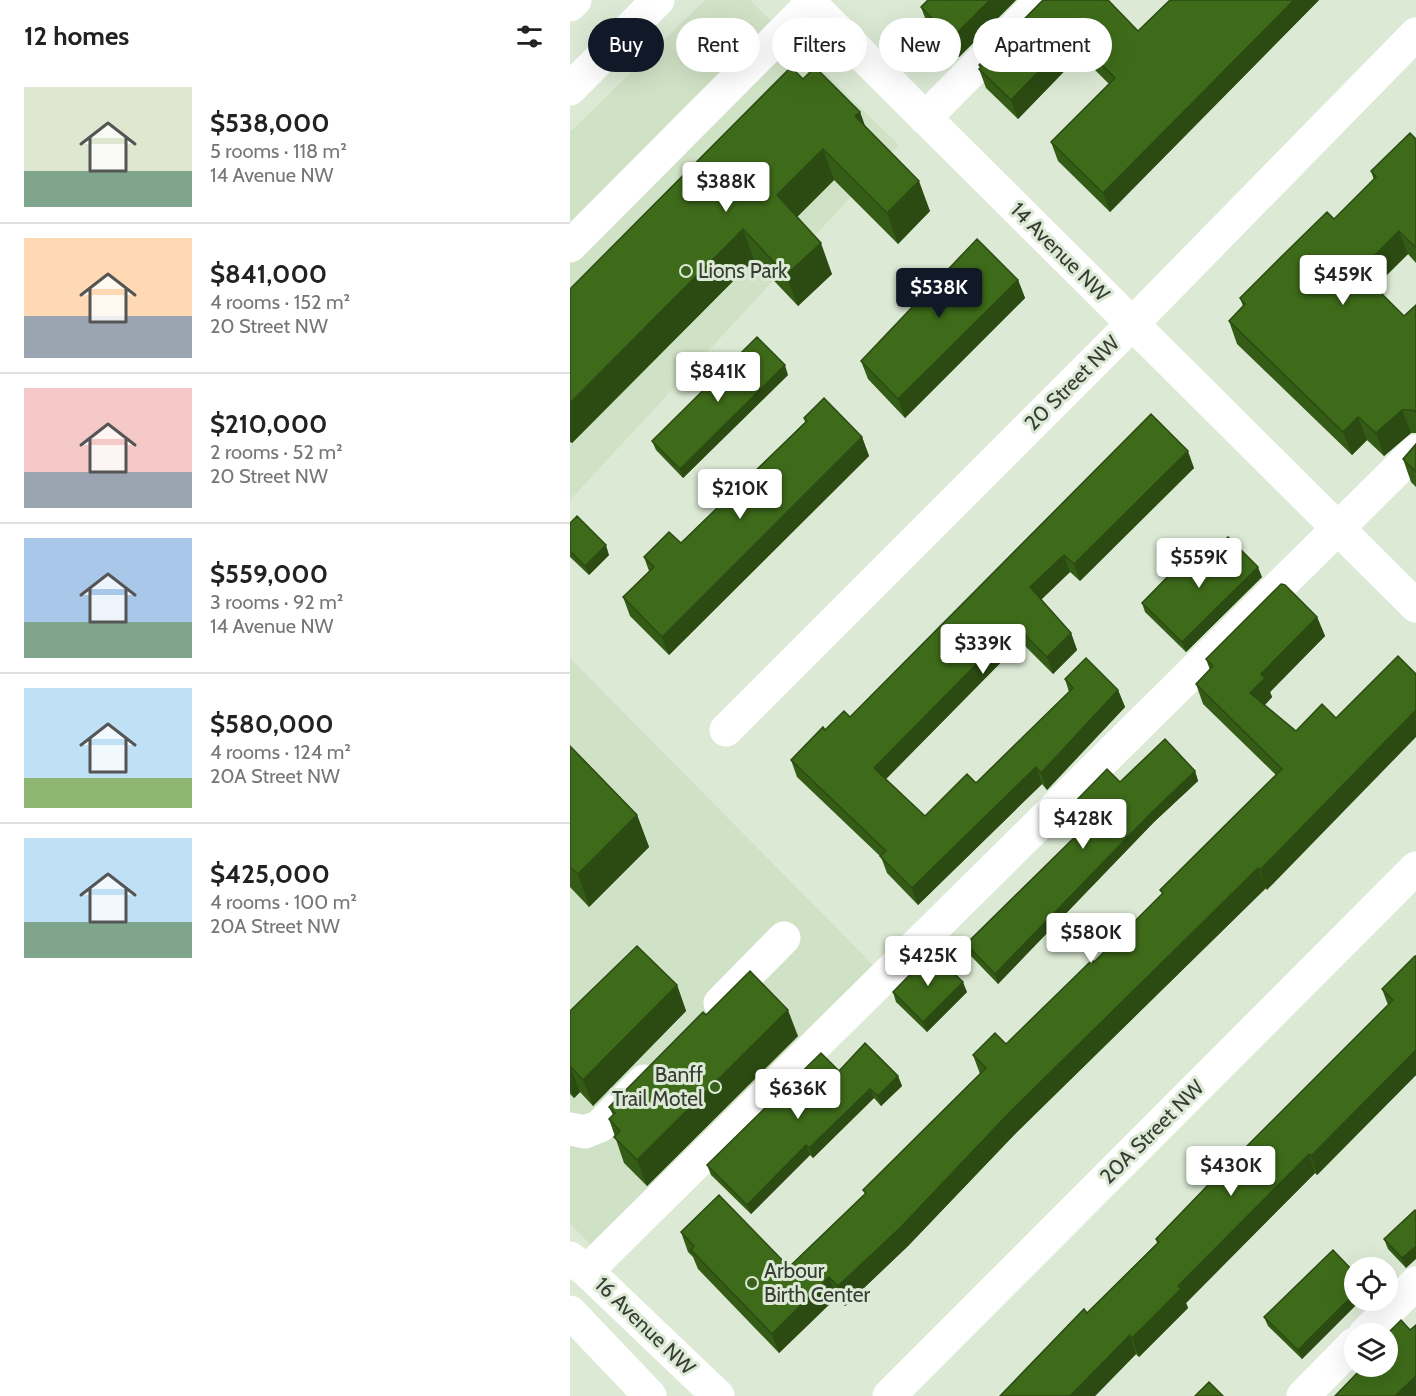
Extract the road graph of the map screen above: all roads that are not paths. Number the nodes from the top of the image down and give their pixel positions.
1 (575, 0) edge
2 (658, 0) edge
3 (1042, 0) edge
4 (809, 2) edge
5 (570, 5) edge
6 (1416, 34) edge
7 (570, 89) edge
8 (925, 118) junction
9 (570, 246) edge
10 (1132, 324) junction
11 (1416, 451) edge
12 (1338, 529) junction
13 (1416, 606) edge
14 (726, 730) dead end
15 (1416, 868) edge
16 (784, 938) dead end
17 (700, 1024) edge
18 (667, 1058) edge
19 (570, 1129) edge
20 (579, 1265) edge
21 (1416, 1282) edge
22 (570, 1312) edge
23 (1376, 1323) edge
24 (1344, 1354) edge
25 (650, 1396) edge
26 (718, 1396) edge
27 (889, 1396) edge
28 (1303, 1396) edge

1 - 5 main road
2 - 7 main road
3 - 8 main road
4 - 8 main road, 14 Avenue NW
4 - 9 main road
6 - 10 main road, 20 Street NW
8 - 10 main road, 14 Avenue NW
10 - 12 main road, 14 Avenue NW
10 - 14 main road, 20 Street NW
11 - 12 main road
12 - 13 main road, 14 Avenue NW
12 - 20 main road
15 - 27 main road, 20A Street NW
16 - 17 main road
18 - 19 main road
20 - 26 main road, 16 Avenue NW
21 - 23 main road
22 - 25 main road, 16 Avenue NW
24 - 28 main road

